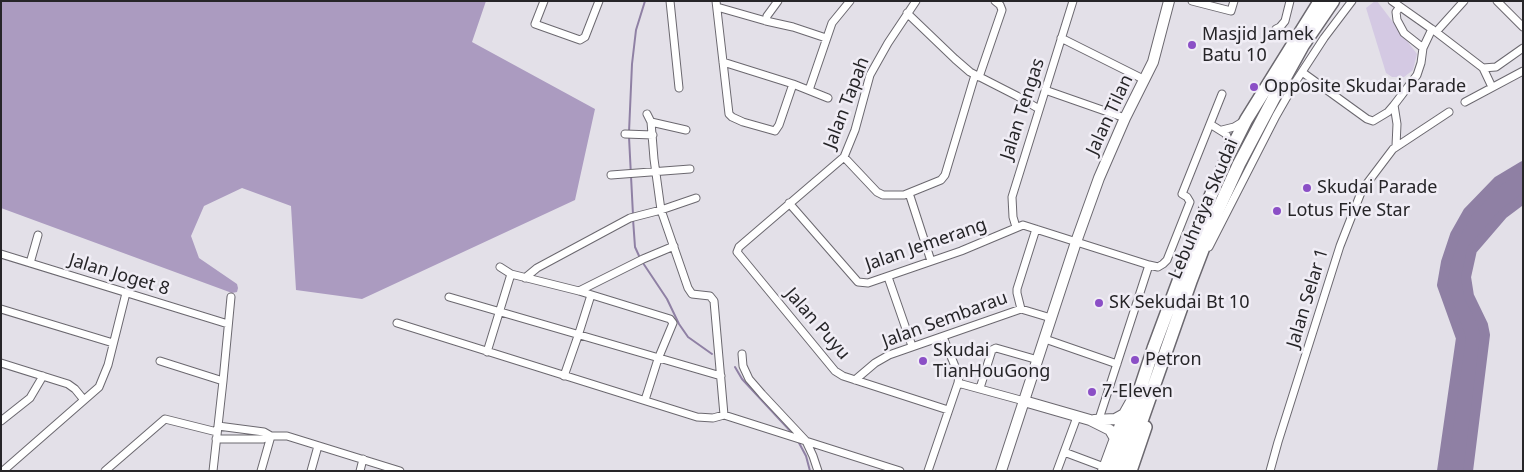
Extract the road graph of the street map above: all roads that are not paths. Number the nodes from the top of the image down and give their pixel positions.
1 (544, 1) edge
2 (599, 1) edge
3 (670, 1) edge
4 (778, 1) edge
5 (850, 1) edge
6 (916, 1) edge
7 (995, 1) edge
8 (1073, 1) edge
9 (1169, 1) edge
10 (1192, 1) edge
11 (1234, 1) edge
12 (1290, 1) edge
13 (1320, 1) edge
14 (1333, 1) edge
15 (1352, 1) edge
16 (1392, 1) edge
17 (1464, 1) edge
18 (1498, 1) edge
19 (716, 4) edge
20 (1400, 7) junction
21 (907, 13) junction
22 (766, 21) junction
23 (1523, 27) edge
24 (1276, 29) dead end
25 (1434, 30) junction
26 (826, 38) junction
27 (1061, 38) junction
28 (1423, 48) junction
29 (1522, 52) edge
30 (723, 62) junction
31 (1484, 68) junction
32 (1523, 71) edge
33 (1302, 72) junction
34 (977, 76) junction
35 (1145, 80) junction
36 (793, 84) junction
37 (1492, 86) junction
38 (679, 88) dead end
39 (809, 90) junction
40 (1045, 90) junction
41 (1222, 94) dead end
42 (828, 98) dead end
43 (1465, 102) dead end
44 (1394, 105) junction
45 (1039, 109) junction
46 (1449, 112) dead end
47 (647, 114) dead end
48 (1125, 118) junction
49 (1246, 120) junction
50 (652, 122) junction
51 (1210, 124) junction
52 (686, 130) dead end
53 (1222, 130) junction
54 (628, 134) dead end
55 (653, 134) junction
56 (1396, 146) junction
57 (1232, 149) junction
58 (844, 158) junction
59 (690, 169) dead end
60 (656, 171) junction
61 (611, 175) dead end
62 (908, 194) junction
63 (696, 198) dead end
64 (789, 203) junction
65 (661, 210) junction
66 (1016, 227) junction
67 (1036, 229) junction
68 (38, 235) dead end
69 (1076, 242) junction
70 (674, 246) junction
71 (737, 252) joint
72 (1, 254) edge
73 (931, 261) junction
74 (30, 263) junction
75 (1149, 265) junction
76 (500, 267) dead end
77 (511, 274) junction
78 (888, 277) junction
79 (525, 278) junction
80 (1191, 280) junction
81 (579, 291) junction
82 (126, 293) junction
83 (590, 295) junction
84 (231, 297) dead end
85 (449, 298) dead end
86 (1, 309) edge
87 (1021, 309) junction
88 (498, 311) junction
89 (1051, 318) junction
90 (396, 323) dead end
91 (228, 324) junction
92 (578, 336) junction
93 (943, 337) junction
94 (1044, 339) junction
95 (113, 343) junction
96 (912, 346) junction
97 (488, 352) junction
98 (742, 354) dead end
99 (658, 359) junction
100 (1038, 360) junction
101 (160, 361) dead end
102 (1, 363) edge
103 (1117, 364) junction
104 (1159, 370) junction
105 (43, 376) junction
106 (564, 376) junction
107 (721, 376) junction
108 (854, 380) junction
109 (223, 381) junction
110 (958, 382) junction
111 (1140, 387) junction
112 (980, 388) junction
113 (84, 400) junction
114 (645, 400) junction
115 (1024, 401) junction
116 (948, 410) junction
117 (1124, 414) junction
118 (724, 415) junction
119 (1077, 417) junction
120 (1095, 420) junction
121 (1, 422) edge
122 (217, 432) junction
123 (271, 436) junction
124 (1114, 437) junction
125 (806, 441) junction
126 (318, 446) junction
127 (1064, 452) junction
128 (363, 460) junction
129 (1106, 470) edge
130 (3, 471) edge
131 (105, 471) edge
132 (213, 471) edge
133 (261, 471) edge
134 (311, 471) edge
135 (360, 471) edge
136 (400, 471) edge
137 (818, 471) edge
138 (900, 471) edge
139 (928, 471) edge
140 (1001, 471) edge
141 (1057, 471) edge
142 (1124, 471) edge
143 (1132, 471) edge
144 (1270, 471) edge

1 - 2 street
3 - 38 street
4 - 22 street
5 - 26 street
6 - 21 street, Jalan Tapah
7 - 34 street
8 - 27 street, Jalan Tengas
9 - 35 street, Jalan Tilan
10 - 11 street
12 - 24 street
13 - 49 highway, Lebuhraya Skudai
14 - 80 highway, Lebuhraya Skudai
15 - 33 street
16 - 20 street
17 - 25 street
18 - 23 street
19 - 22 street
19 - 30 street
20 - 25 street
20 - 28 street
21 - 34 street
21 - 58 street, Jalan Tapah
22 - 26 street
25 - 28 street
25 - 31 street
26 - 39 street
27 - 35 street
27 - 40 street, Jalan Tengas
28 - 44 street
29 - 31 street
30 - 36 street
30 - 36 street
31 - 37 street
32 - 37 street
33 - 44 street
33 - 80 street
34 - 45 street
34 - 62 street
35 - 48 street, Jalan Tilan
36 - 39 street
37 - 43 street
39 - 42 street
40 - 45 street, Jalan Tengas
40 - 48 street
41 - 51 street
44 - 56 street
45 - 66 street, Jalan Tengas
46 - 56 street, Jalan Selar 1
47 - 50 street
48 - 69 street, Jalan Tilan
49 - 53 street
49 - 57 highway, Lebuhraya Skudai
50 - 52 street
50 - 55 street
51 - 53 street
51 - 75 street
53 - 57 street
54 - 55 street
55 - 60 street
56 - 144 street, Jalan Selar 1
57 - 111 highway, Lebuhraya Skudai
58 - 62 street
58 - 64 street, Jalan Tapah
59 - 60 street
60 - 61 street
60 - 65 street
62 - 73 street
63 - 65 street
64 - 71 street, Jalan Tapah
64 - 78 street, Jalan Jemerang
65 - 70 street
65 - 79 street
66 - 67 street
66 - 73 street, Jalan Jemerang
67 - 69 street
67 - 87 street
68 - 74 street
69 - 75 street
69 - 89 street, Jalan Tilan
70 - 81 street
70 - 107 street
71 - 108 street, Jalan Puyu
72 - 74 street, Jalan Joget 8
73 - 78 street, Jalan Jemerang
74 - 82 street, Jalan Joget 8
75 - 103 street
76 - 77 street
77 - 79 street
77 - 88 street
78 - 96 street
79 - 81 street
80 - 104 highway, Lebuhraya Skudai
81 - 83 street
82 - 91 street, Jalan Joget 8
82 - 95 street
83 - 92 street
83 - 99 street
84 - 91 street
85 - 88 street
86 - 95 street
87 - 89 street, Jalan Sembarau
87 - 93 street, Jalan Sembarau
88 - 92 street
88 - 97 street
89 - 94 street, Jalan Tilan
90 - 97 street
91 - 109 street
92 - 99 street
92 - 106 street
93 - 96 street, Jalan Sembarau
93 - 110 street
94 - 100 street, Jalan Tilan
94 - 103 street
95 - 113 street
96 - 108 street, Jalan Sembarau
97 - 106 street
98 - 125 street
99 - 107 street
99 - 114 street
100 - 112 street
100 - 115 street, Jalan Tilan
101 - 109 street
102 - 105 street
103 - 120 street
104 - 142 highway, Lebuhraya Skudai
104 - 143 main road
105 - 113 street
105 - 121 street
106 - 114 street
107 - 118 street
108 - 116 street, Jalan Puyu
109 - 122 street
110 - 112 street
110 - 116 street
111 - 117 street
111 - 129 highway, Lebuhraya Skudai
112 - 115 street
113 - 130 street
114 - 118 street
115 - 119 street
115 - 140 street, Jalan Tilan
116 - 139 street
117 - 120 street
117 - 124 street
118 - 125 street
119 - 120 street
119 - 127 street
120 - 124 street
122 - 123 street
122 - 123 street
122 - 131 street
122 - 132 street
123 - 126 street
123 - 133 street
124 - 129 street
125 - 137 street
125 - 138 street
126 - 128 street
126 - 134 street
127 - 129 street
127 - 141 street
128 - 135 street
128 - 136 street

